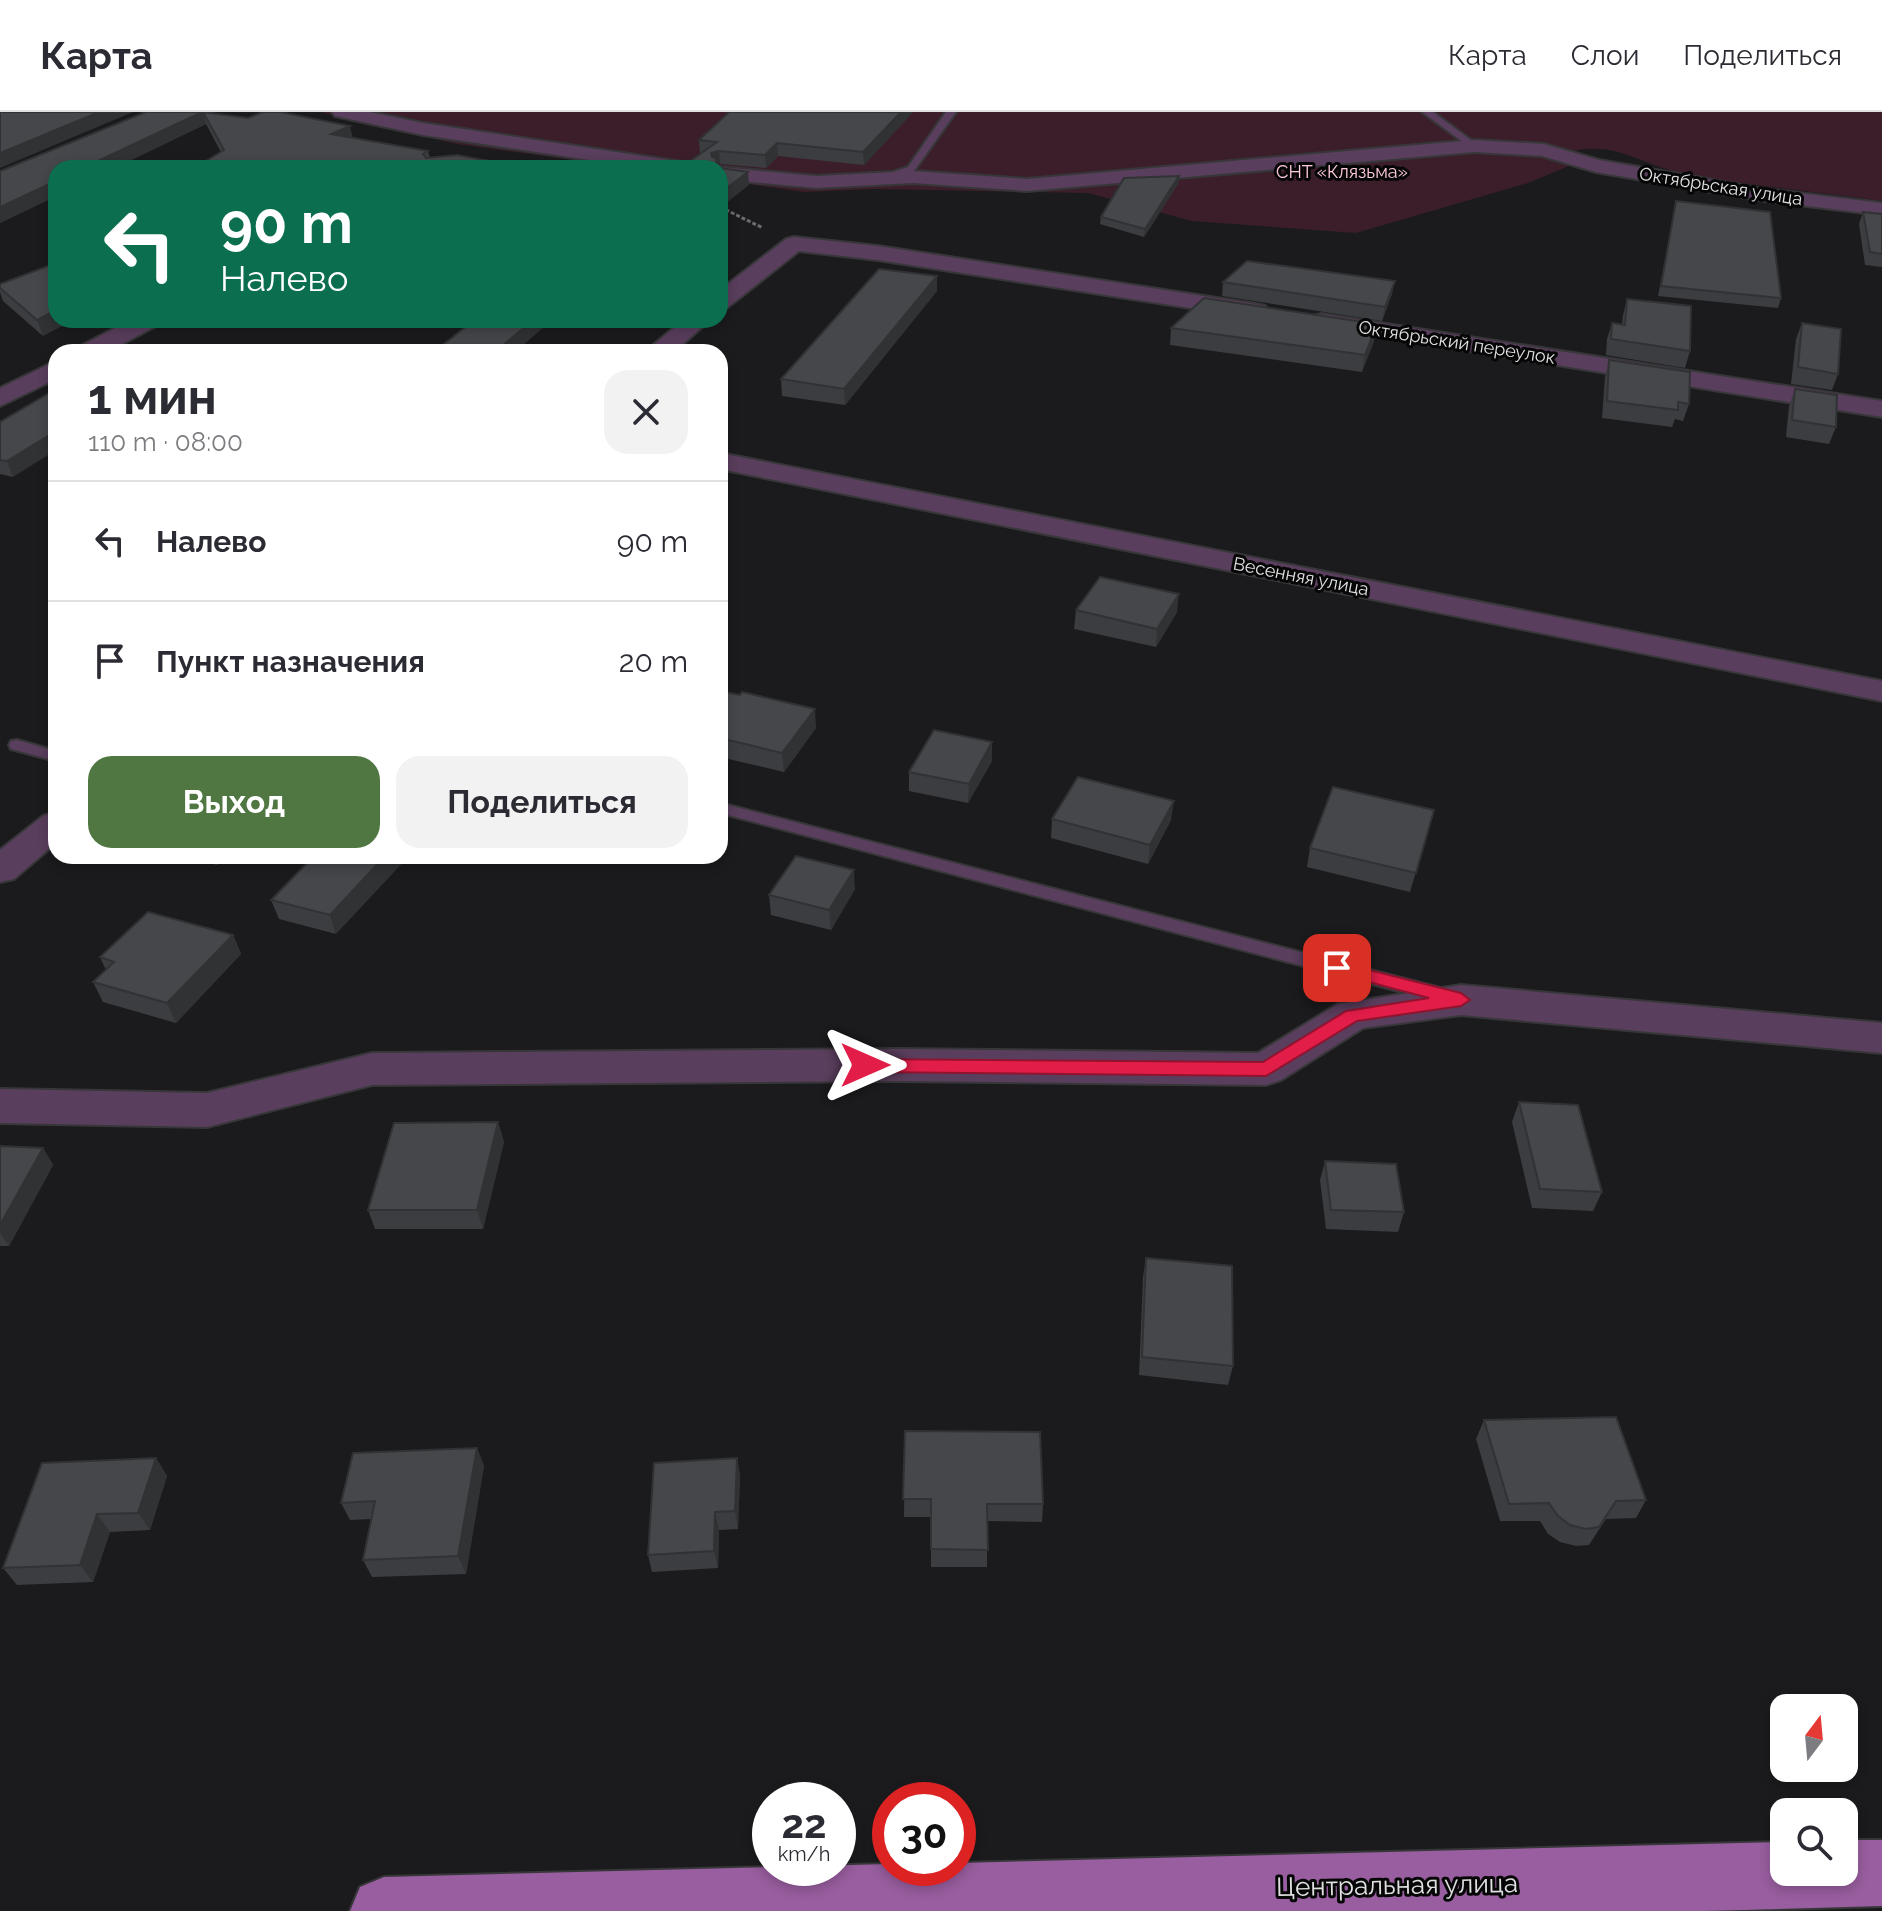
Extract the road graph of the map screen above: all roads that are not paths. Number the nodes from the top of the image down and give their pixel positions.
1 (342, 112) edge
2 (951, 112) edge
3 (1427, 112) edge
4 (1474, 146) junction
5 (630, 160) edge
6 (728, 174) edge
7 (885, 178) junction
8 (1882, 209) edge
9 (728, 296) edge
10 (134, 328) edge
11 (688, 328) edge
12 (103, 344) edge
13 (668, 344) edge
14 (48, 373) edge
15 (0, 398) edge
16 (1882, 409) edge
17 (728, 463) edge
18 (1882, 691) edge
19 (17, 745) dead end
20 (48, 754) edge
21 (728, 810) edge
22 (48, 831) edge
23 (0, 870) edge
24 (1461, 1000) junction
25 (1882, 1038) edge
26 (0, 1106) edge
27 (1882, 1873) edge
28 (384, 1911) edge

1 - 5 street
2 - 7 lane
3 - 4 lane
4 - 7 street, Октябрьская улица
4 - 8 street, Октябрьская улица
6 - 7 street, Октябрьская улица
9 - 16 street, Октябрьский переулок
10 - 12 street
11 - 13 street
14 - 15 street
17 - 18 street, Весенняя улица
19 - 20 lane
21 - 24 lane
22 - 23 street
24 - 25 street
24 - 26 street
27 - 28 main road, Центральная улица

